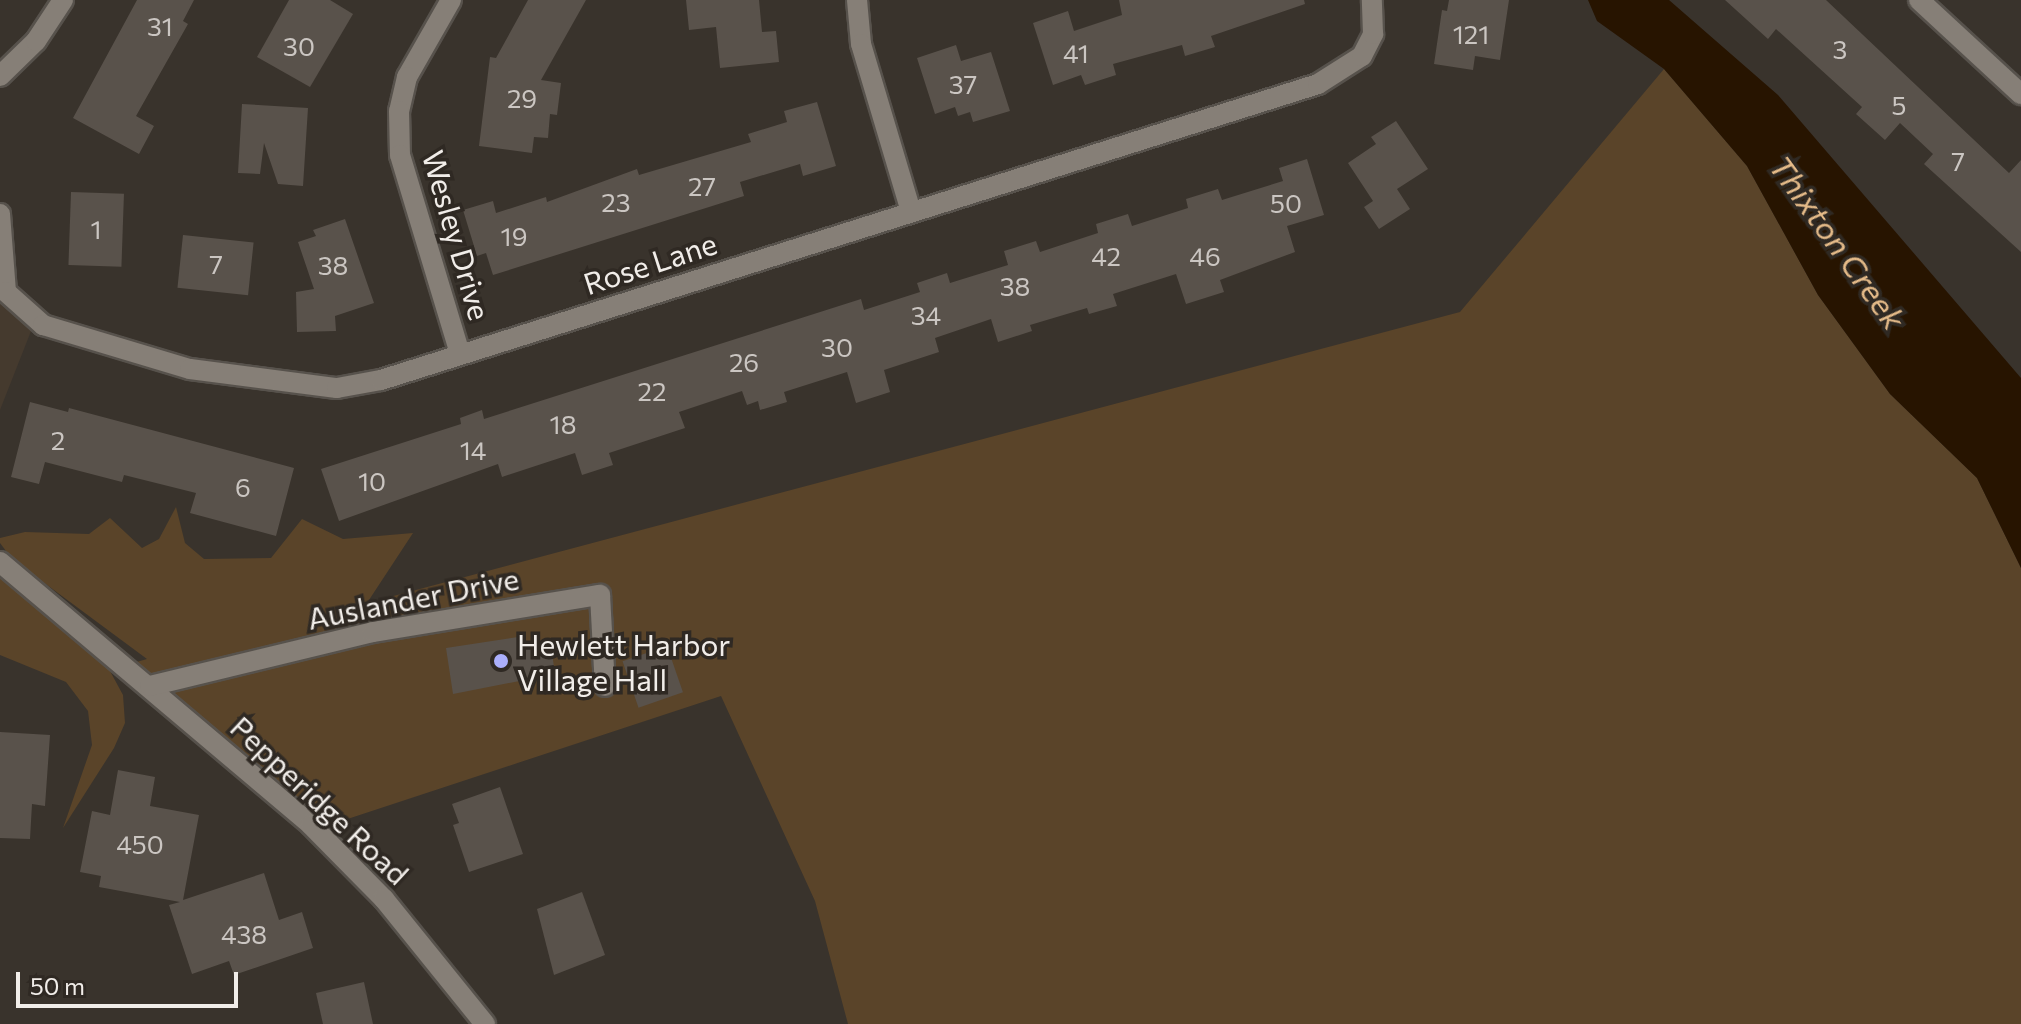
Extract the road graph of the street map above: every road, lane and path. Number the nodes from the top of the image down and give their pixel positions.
1 (63, 0) edge
2 (451, 0) edge
3 (857, 0) edge
4 (1372, 0) edge
5 (1919, 0) edge
6 (0, 76) edge
7 (2021, 94) edge
8 (911, 212) junction
9 (0, 214) edge
10 (460, 354) junction
11 (0, 562) edge
12 (150, 686) junction
13 (605, 686) dead end
14 (485, 1024) edge

1 - 6 street
2 - 10 street, Wesley Drive
3 - 8 street
4 - 8 street, Rose Lane
5 - 7 street
8 - 10 street, Rose Lane
9 - 10 street, Rose Lane
11 - 12 street, Pepperidge Road
12 - 13 street, Auslander Drive
12 - 14 street, Pepperidge Road

